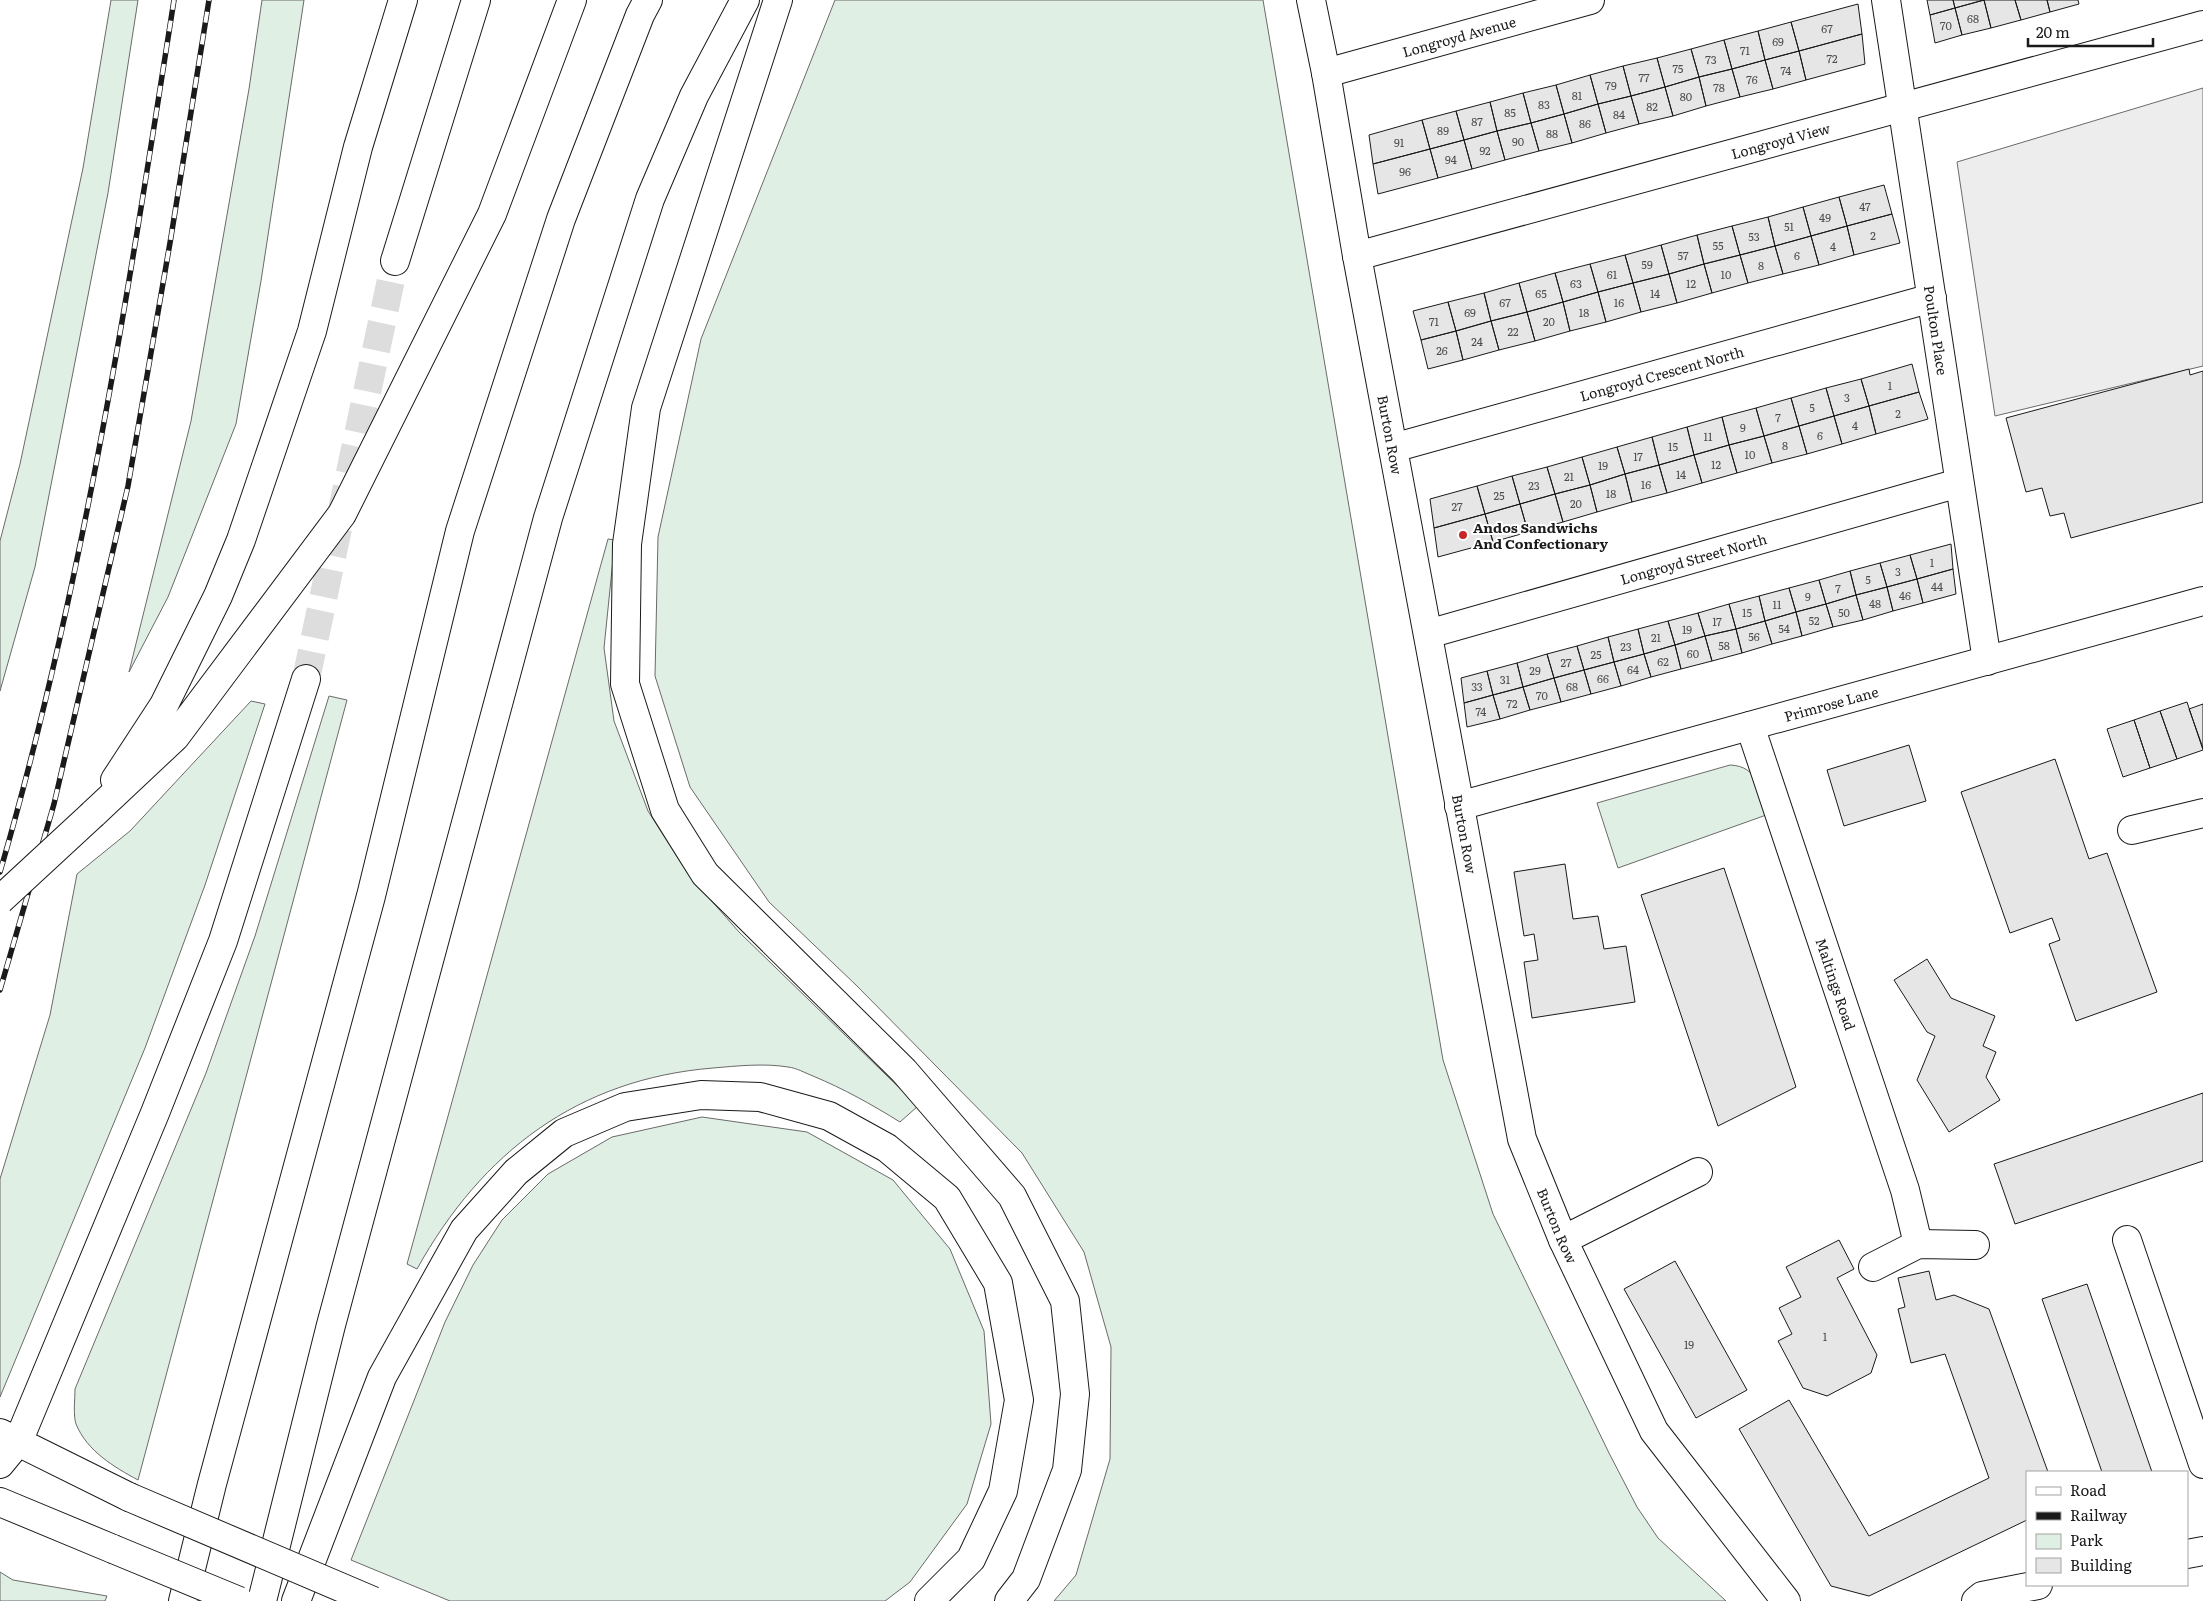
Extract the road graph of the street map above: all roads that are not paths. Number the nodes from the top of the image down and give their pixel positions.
1 (403, 0) edge
2 (476, 0) edge
3 (572, 0) edge
4 (648, 0) edge
5 (744, 0) edge
6 (778, 0) edge
7 (1311, 0) edge
8 (1590, 0) edge
9 (1886, 0) edge
10 (2203, 25) edge
11 (1326, 73) junction
12 (1902, 108) junction
13 (1357, 256) junction
14 (395, 261) tunnel mouth
15 (1932, 298) junction
16 (1393, 448) junction
17 (1959, 483) junction
18 (2203, 602) edge
19 (1428, 634) junction
20 (1987, 661) junction
21 (306, 679) tunnel mouth
22 (1750, 726) junction
23 (1459, 806) junction
24 (2203, 813) edge
25 (93, 814) junction
26 (2132, 830) dead end
27 (0, 900) edge
28 (1698, 1172) dead end
29 (1563, 1240) junction
30 (2127, 1240) dead end
31 (1918, 1244) junction
32 (1975, 1245) dead end
33 (1873, 1267) dead end
34 (9, 1437) edge
35 (0, 1464) edge
36 (2203, 1464) edge
37 (0, 1502) edge
38 (2203, 1550) edge
39 (2188, 1554) edge
40 (2033, 1586) edge
41 (183, 1601) edge
42 (239, 1601) edge
43 (262, 1601) edge
44 (296, 1601) edge
45 (373, 1601) edge
46 (929, 1601) edge
47 (1009, 1601) edge
48 (1786, 1601) edge
49 (1976, 1601) edge

1 - 25 main road
2 - 14 main road
3 - 25 main road
4 - 41 main road
5 - 43 main road
6 - 47 main road
7 - 11 main road, Burton Row
8 - 11 main road, Longroyd Avenue
9 - 12 main road, Poulton Place
10 - 12 main road, Longroyd View
11 - 13 main road, Burton Row
12 - 13 main road, Longroyd View
12 - 15 main road, Poulton Place
13 - 16 main road, Burton Row
15 - 16 main road, Longroyd Crescent North
15 - 17 main road, Poulton Place
16 - 19 main road, Burton Row
17 - 19 main road, Longroyd Street North
17 - 20 main road, Poulton Place
18 - 20 main road, Primrose Lane
19 - 23 main road, Burton Row
20 - 22 main road, Primrose Lane
21 - 34 main road
22 - 23 main road, Primrose Lane
22 - 31 main road, Maltings Road
23 - 29 main road, Burton Row
24 - 26 main road
25 - 27 main road, bridge
28 - 29 main road
29 - 48 main road, Burton Row
30 - 36 main road
31 - 32 main road
31 - 33 main road
34 - 35 main road
34 - 45 main road, bridge
37 - 42 main road, bridge
38 - 39 main road
40 - 49 main road
44 - 46 main road

